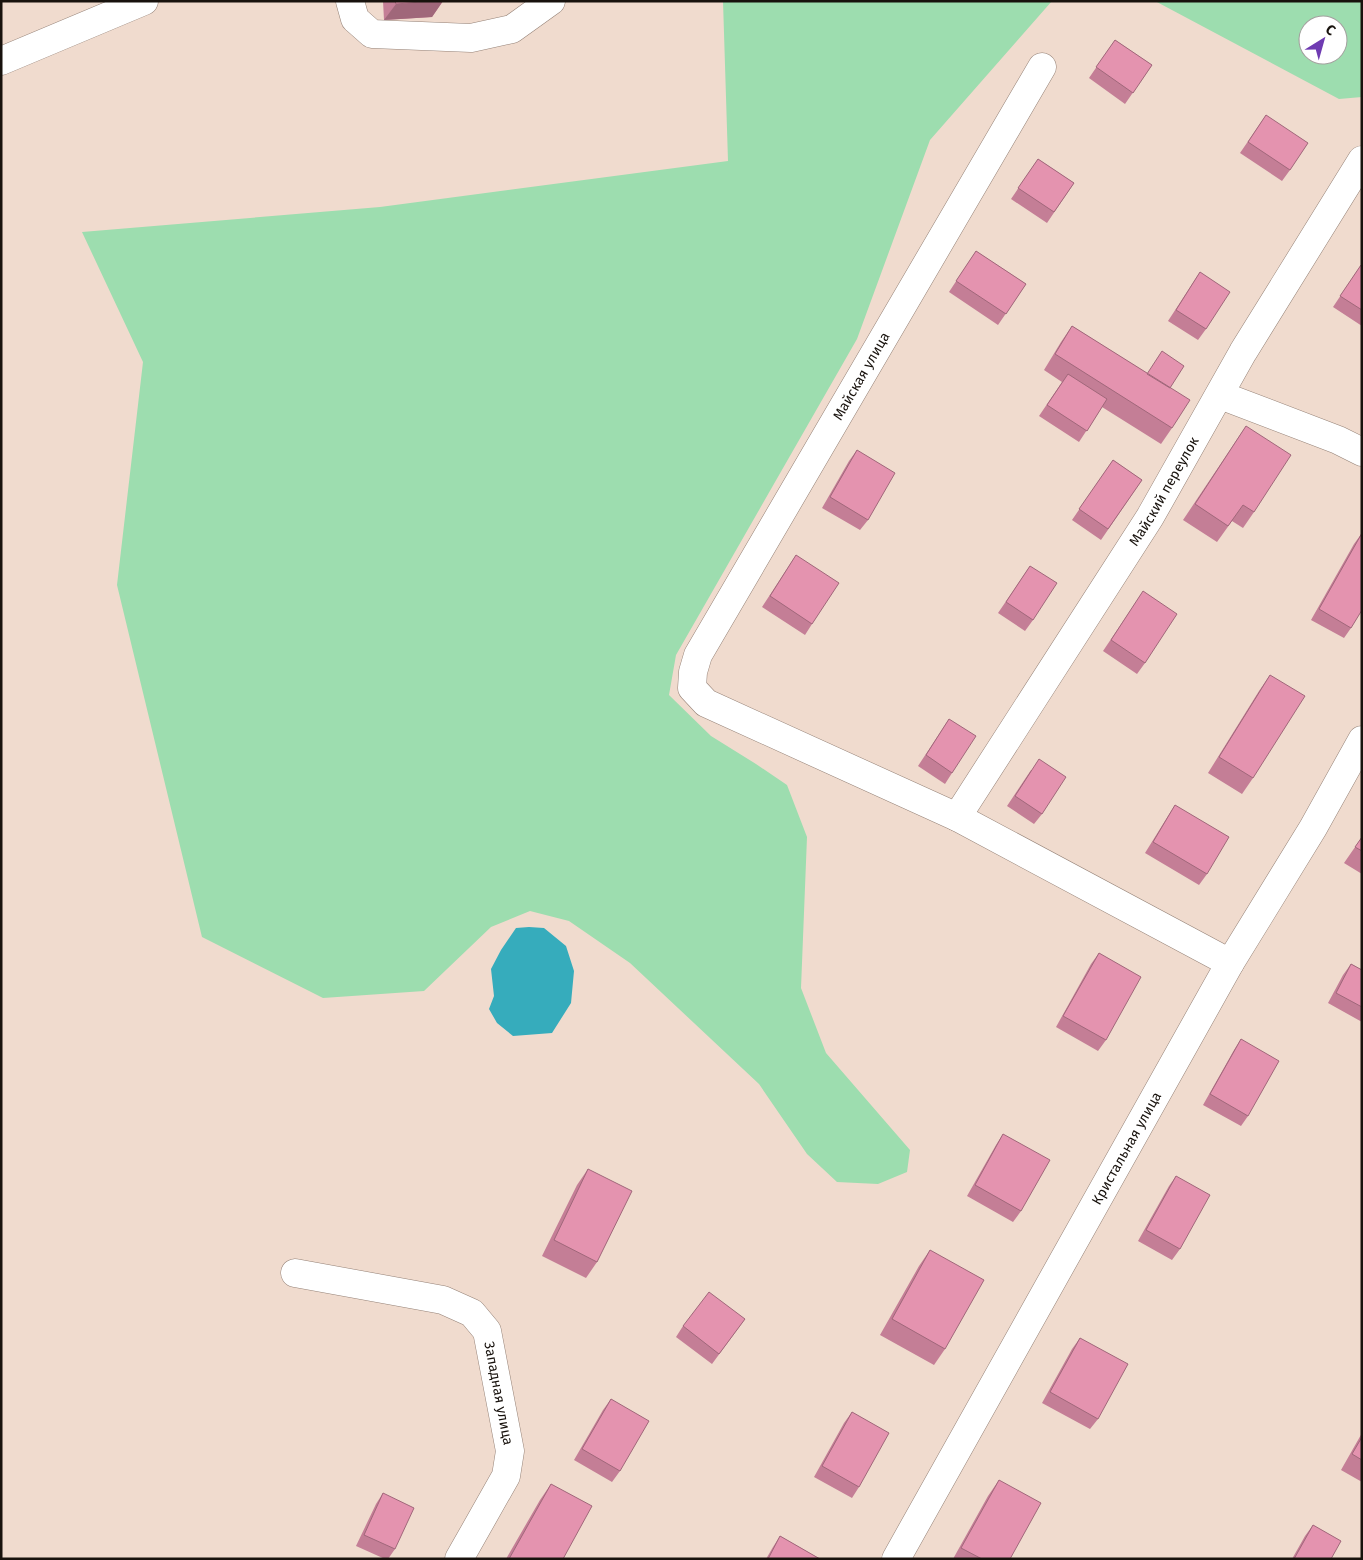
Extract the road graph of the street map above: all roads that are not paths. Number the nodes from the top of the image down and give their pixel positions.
1 (144, 1) edge
2 (350, 1) edge
3 (551, 1) edge
4 (1, 61) edge
5 (1042, 67) dead end
6 (1362, 160) edge
7 (1220, 395) junction
8 (1362, 452) edge
9 (1362, 740) edge
10 (957, 817) junction
11 (1230, 963) junction
12 (295, 1273) dead end
13 (458, 1559) edge
14 (896, 1559) edge

1 - 4 street
2 - 3 street
5 - 10 street, Майская улица
6 - 7 street, Майский переулок
7 - 8 street
7 - 10 street, Майский переулок
9 - 11 street, Кристальная улица
10 - 11 street
11 - 14 street, Кристальная улица
12 - 13 street, Западная улица

